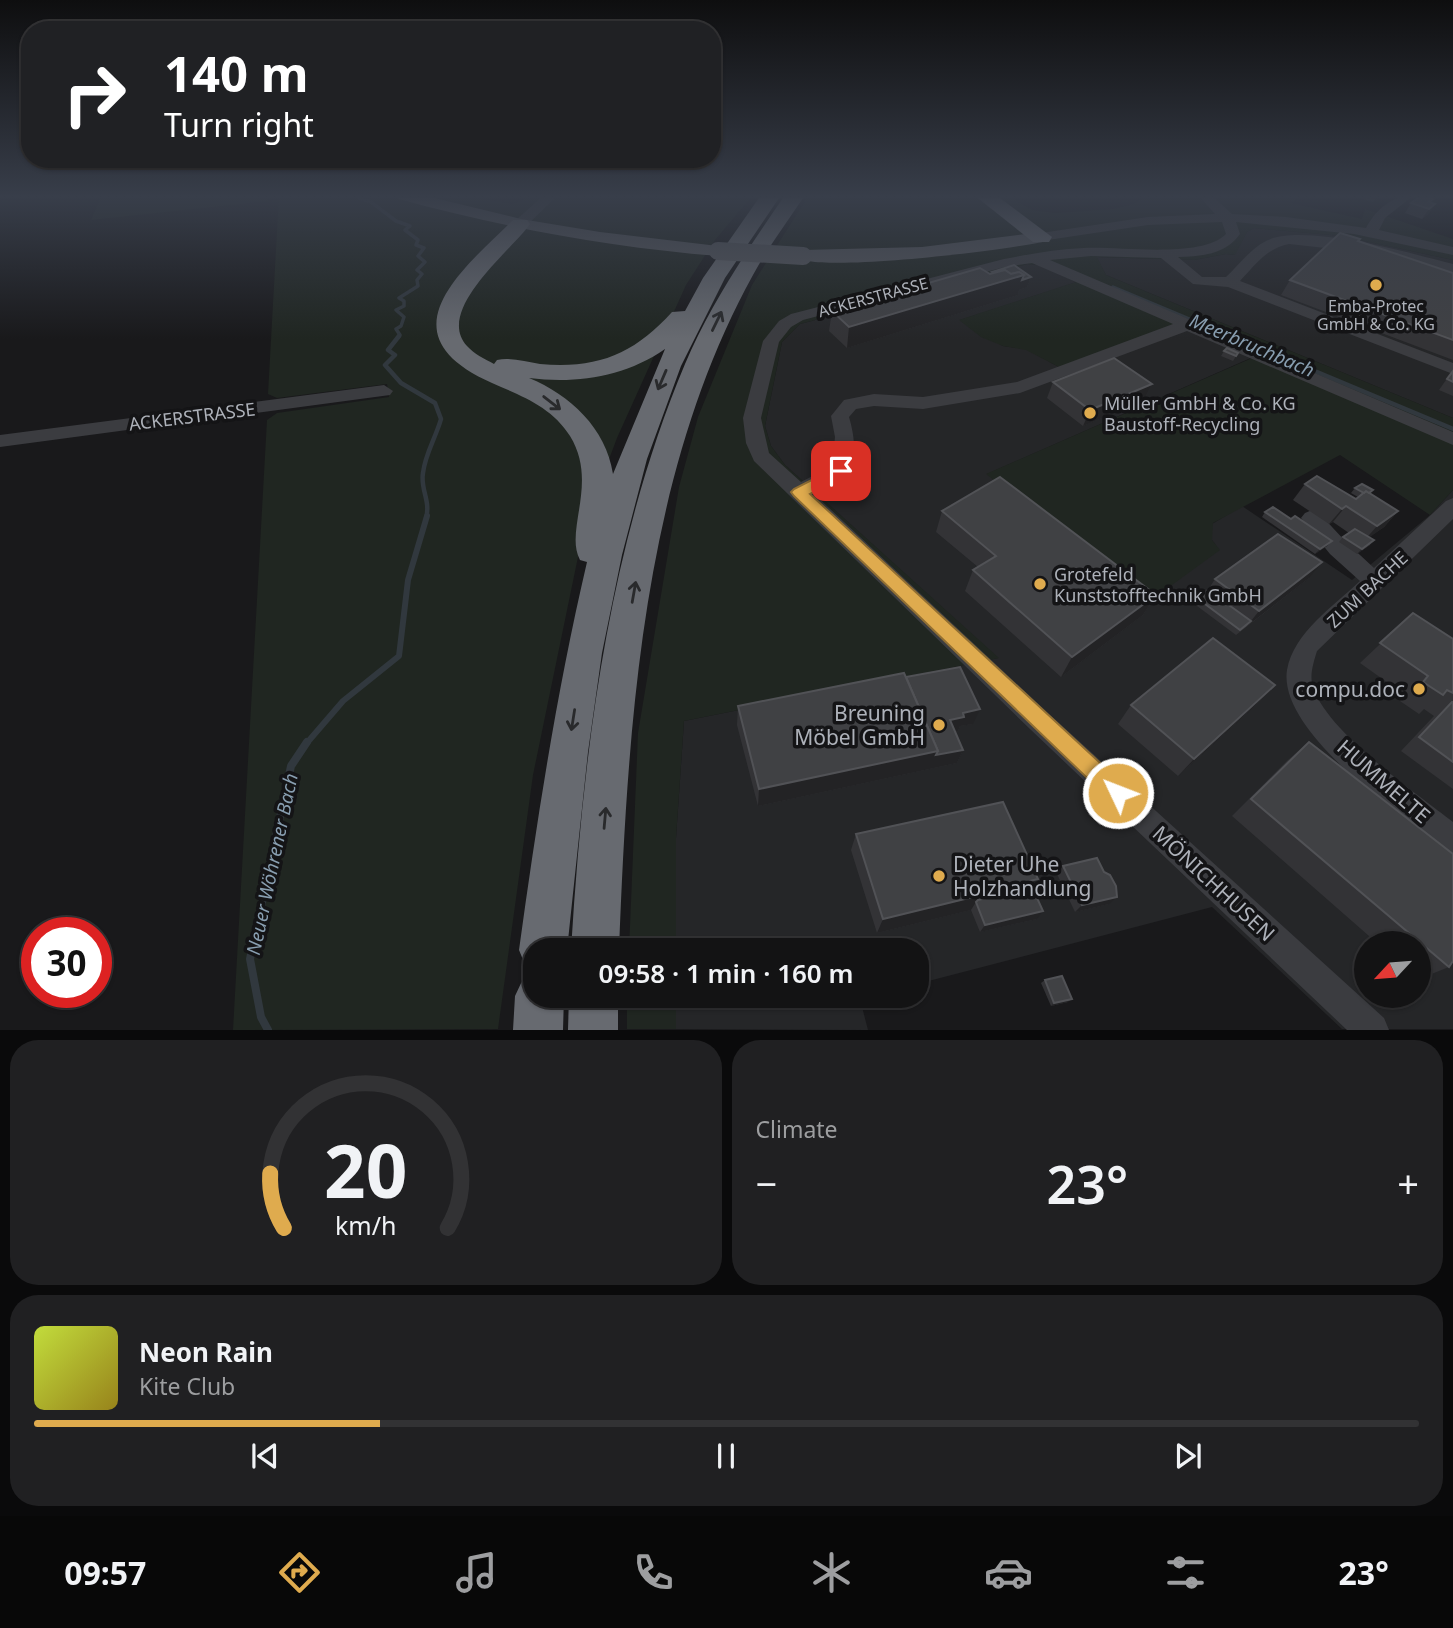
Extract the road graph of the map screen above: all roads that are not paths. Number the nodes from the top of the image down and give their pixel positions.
1 (510, 243) edge
2 (515, 243) edge
3 (628, 243) edge
4 (735, 243) edge
5 (755, 243) edge
6 (1001, 243) edge
7 (1224, 243) edge
8 (1273, 243) edge
9 (1326, 243) edge
10 (1417, 243) edge
11 (1440, 243) edge
12 (1436, 247) junction
13 (1453, 251) edge
14 (1163, 252) junction
15 (803, 256) joint
16 (1033, 258) junction
17 (1453, 269) edge
18 (1230, 282) junction
19 (701, 296) junction
20 (785, 324) joint
21 (1186, 325) junction
22 (1453, 369) edge
23 (384, 391) dead end
24 (1453, 439) edge
25 (0, 441) edge
26 (799, 492) junction
27 (1453, 506) edge
28 (1312, 518) dead end
29 (1375, 582) junction
30 (584, 653) junction
31 (1299, 682) joint
32 (1453, 840) edge
33 (544, 938) edge
34 (596, 938) edge
35 (539, 1008) edge
36 (594, 1008) edge
37 (538, 1030) edge
38 (593, 1030) edge
39 (1372, 1030) edge

1 -> 30 highway
2 - 19 highway
3 - 15 main road, bridge
4 - 19 highway
34 -> 5 highway
6 - 15 main road
7 - 14 street, ACKERSTRASSE
8 - 18 street
9 - 17 street
10 - 12 street
11 - 12 street
12 - 13 street
14 - 16 street, ACKERSTRASSE
14 - 18 street
16 - 20 street, ACKERSTRASSE
16 - 21 street
18 - 22 street
19 -> 30 highway
20 - 26 street, MÖNICHHUSEN
21 - 24 street
21 - 26 street
23 - 25 street, ACKERSTRASSE
26 - 39 street, MÖNICHHUSEN
27 - 29 street, ZUM BACHE
28 - 29 street
29 - 31 street, ZUM BACHE
30 -> 33 highway
31 - 32 street, HUMMELTE
35 - 37 highway
36 - 38 highway

